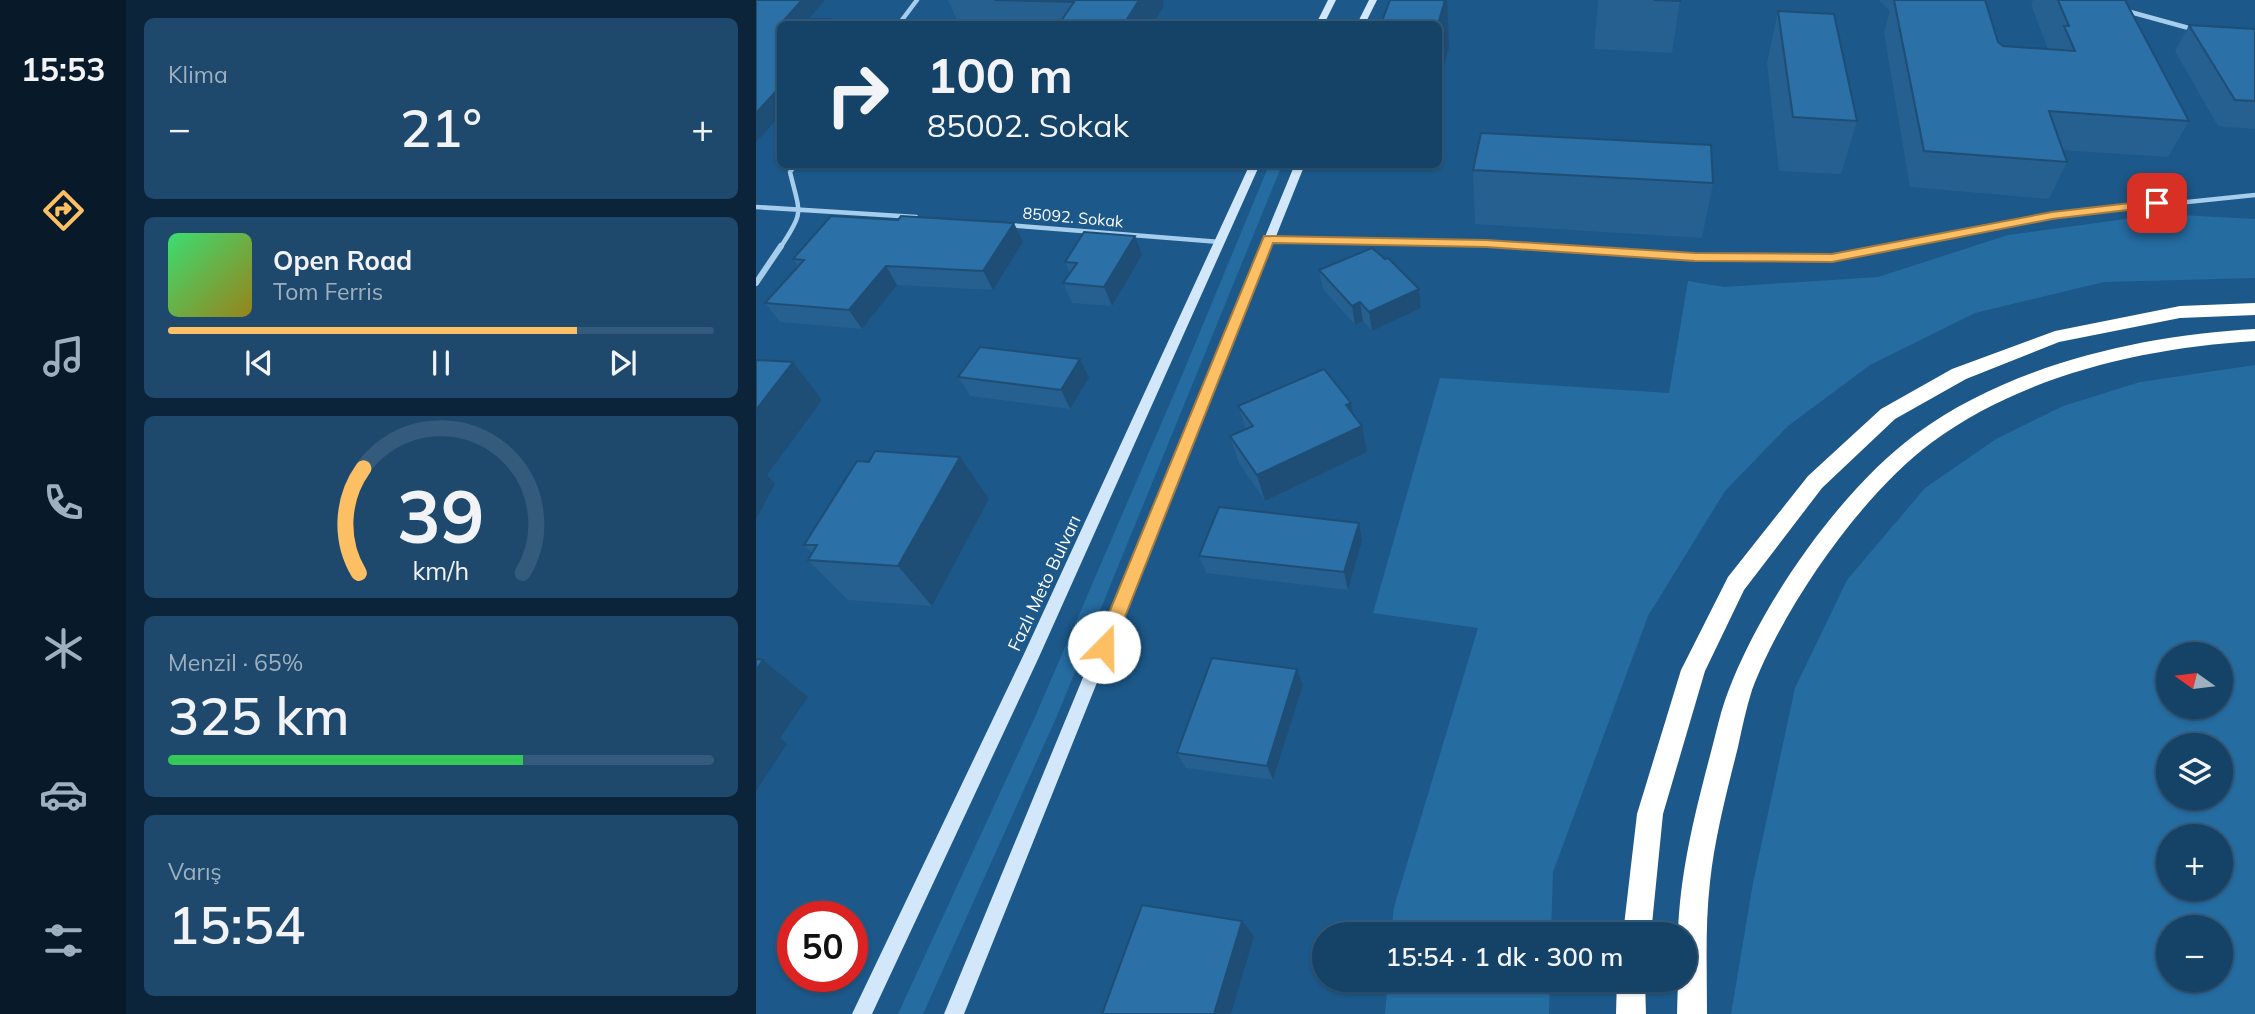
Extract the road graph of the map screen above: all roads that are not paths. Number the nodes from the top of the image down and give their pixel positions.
1 (917, 0) edge
2 (1332, 0) edge
3 (1373, 0) edge
4 (2112, 7) edge
5 (901, 21) edge
6 (1322, 21) edge
7 (1362, 21) edge
8 (2202, 32) edge
9 (793, 168) edge
10 (1253, 168) edge
11 (1298, 168) edge
12 (2255, 195) edge
13 (756, 207) edge
14 (799, 208) junction
15 (924, 218) edge
16 (994, 223) edge
17 (1269, 239) junction
18 (1220, 242) junction
19 (756, 283) edge
20 (2255, 309) edge
21 (2255, 335) edge
22 (1638, 922) edge
23 (1632, 992) edge
24 (862, 1014) edge
25 (954, 1014) edge
26 (1632, 1014) edge
27 (1692, 1014) edge

1 - 5 street
2 - 6 main road
3 - 7 main road
4 - 8 street
9 - 14 street
10 - 18 main road, Fazlı Meto Bulvarı
11 - 17 main road
12 - 17 street
13 - 14 street
14 - 15 street
14 - 19 street
16 - 18 street, 85092. Sokak
17 - 25 main road
18 - 24 main road, Fazlı Meto Bulvarı
20 - 22 highway
21 - 27 highway
23 - 26 highway

